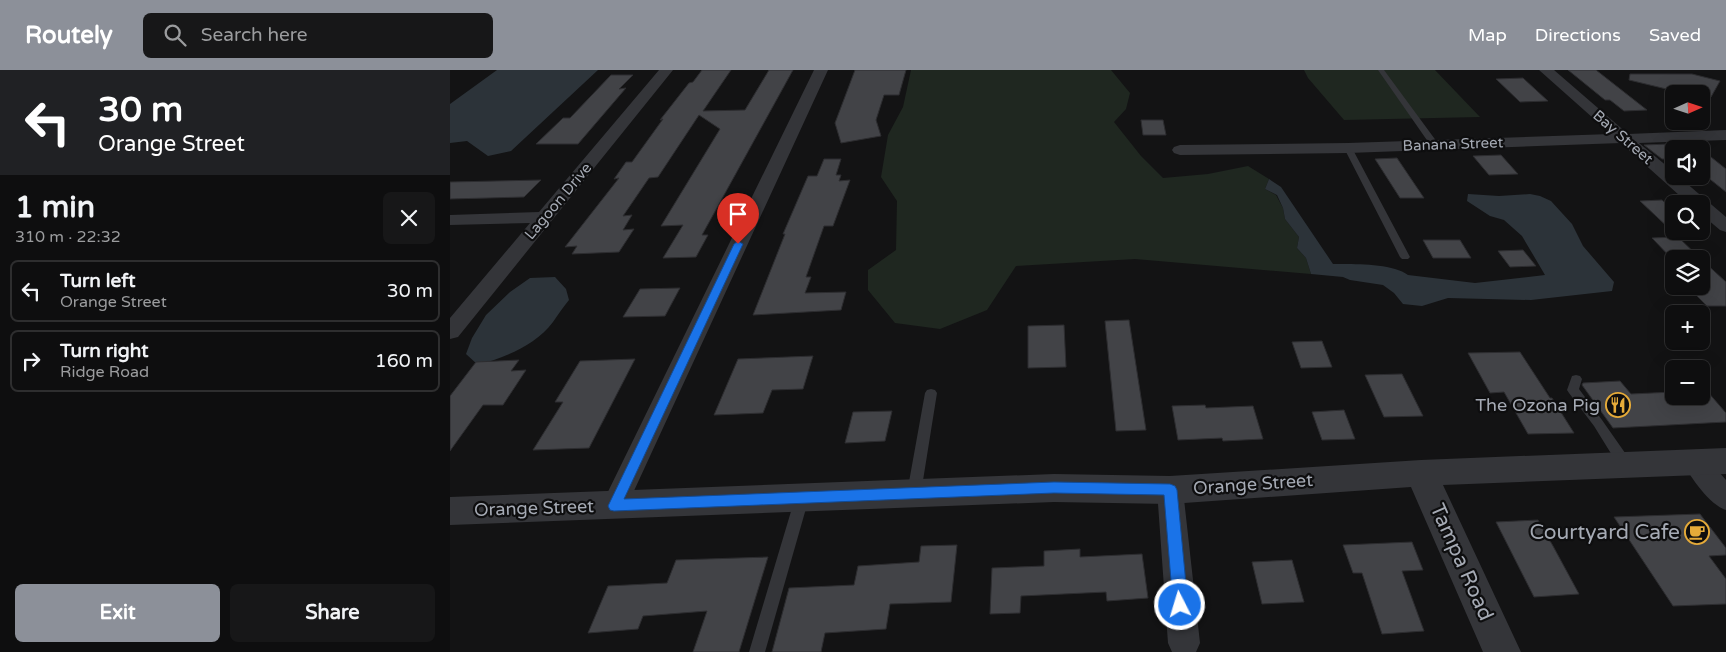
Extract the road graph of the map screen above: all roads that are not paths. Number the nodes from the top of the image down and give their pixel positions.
1 (666, 70) edge
2 (821, 70) edge
3 (1381, 70) edge
4 (1546, 70) edge
5 (1726, 135) edge
6 (1624, 137) junction
7 (1434, 144) junction
8 (1348, 148) junction
9 (1180, 150) dead end
10 (1691, 195) edge
11 (1710, 212) edge
12 (545, 217) junction
13 (450, 220) edge
14 (1726, 226) edge
15 (1405, 258) dead end
16 (450, 332) edge
17 (1576, 379) dead end
18 (930, 393) dead end
19 (1726, 461) edge
20 (1696, 463) junction
21 (1626, 465) junction
22 (1421, 473) junction
23 (1170, 490) junction
24 (913, 494) junction
25 (802, 498) junction
26 (1726, 499) edge
27 (614, 506) junction
28 (450, 511) edge
29 (1184, 643) dead end
30 (758, 652) edge
31 (1502, 652) edge

1 - 12 street, Lagoon Drive
2 - 27 street
3 - 7 lane
4 - 6 street, Bay Street
5 - 6 street, Banana Street
6 - 7 street, Banana Street
6 - 10 street, Bay Street
7 - 8 street, Banana Street
8 - 9 street, Banana Street
8 - 15 lane
11 - 14 street, Bay Street
12 - 13 street
12 - 16 street, Lagoon Drive
17 - 21 lane
18 - 24 lane
19 - 20 street, Orange Street
20 - 21 street, Orange Street
20 - 26 street
21 - 22 street, Orange Street
22 - 23 street, Orange Street
22 - 31 street, Tampa Road
23 - 24 street, Orange Street
23 - 29 street
24 - 25 street, Orange Street
25 - 27 street, Orange Street
25 - 30 lane
27 - 28 street, Orange Street

